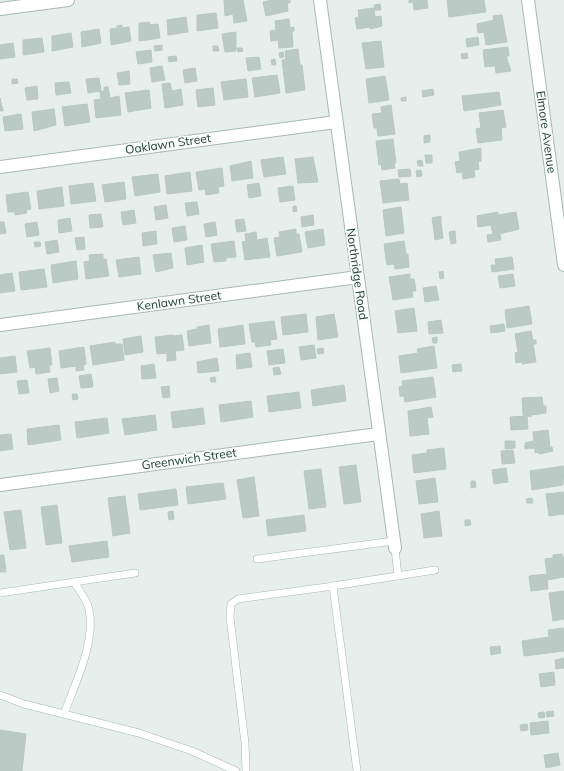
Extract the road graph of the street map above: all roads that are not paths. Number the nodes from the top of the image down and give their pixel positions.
1 (68, 0) edge
2 (320, 0) edge
3 (528, 0) edge
4 (0, 9) edge
5 (336, 122) junction
6 (0, 167) edge
7 (564, 265) edge
8 (358, 277) junction
9 (0, 325) edge
10 (378, 434) junction
11 (0, 485) edge
12 (394, 545) junction
13 (258, 559) dead end
14 (435, 570) dead end
15 (135, 573) dead end
16 (398, 576) junction
17 (74, 582) junction
18 (334, 586) junction
19 (0, 593) edge
20 (0, 695) edge
21 (64, 714) junction
22 (236, 771) edge
23 (246, 771) edge
24 (357, 771) edge

1 - 4 street
2 - 5 street, Northridge Road
3 - 7 street, Elmore Avenue
5 - 6 street, Oaklawn Street
5 - 8 street, Northridge Road
8 - 9 street, Kenlawn Street
8 - 10 street, Northridge Road
10 - 11 street, Greenwich Street
10 - 12 street, Northridge Road
12 - 13 lane
12 - 16 lane
14 - 16 lane
15 - 17 lane
16 - 18 lane
17 - 19 lane
17 - 21 lane
18 - 23 lane
18 - 24 lane
20 - 21 lane
21 - 22 lane

